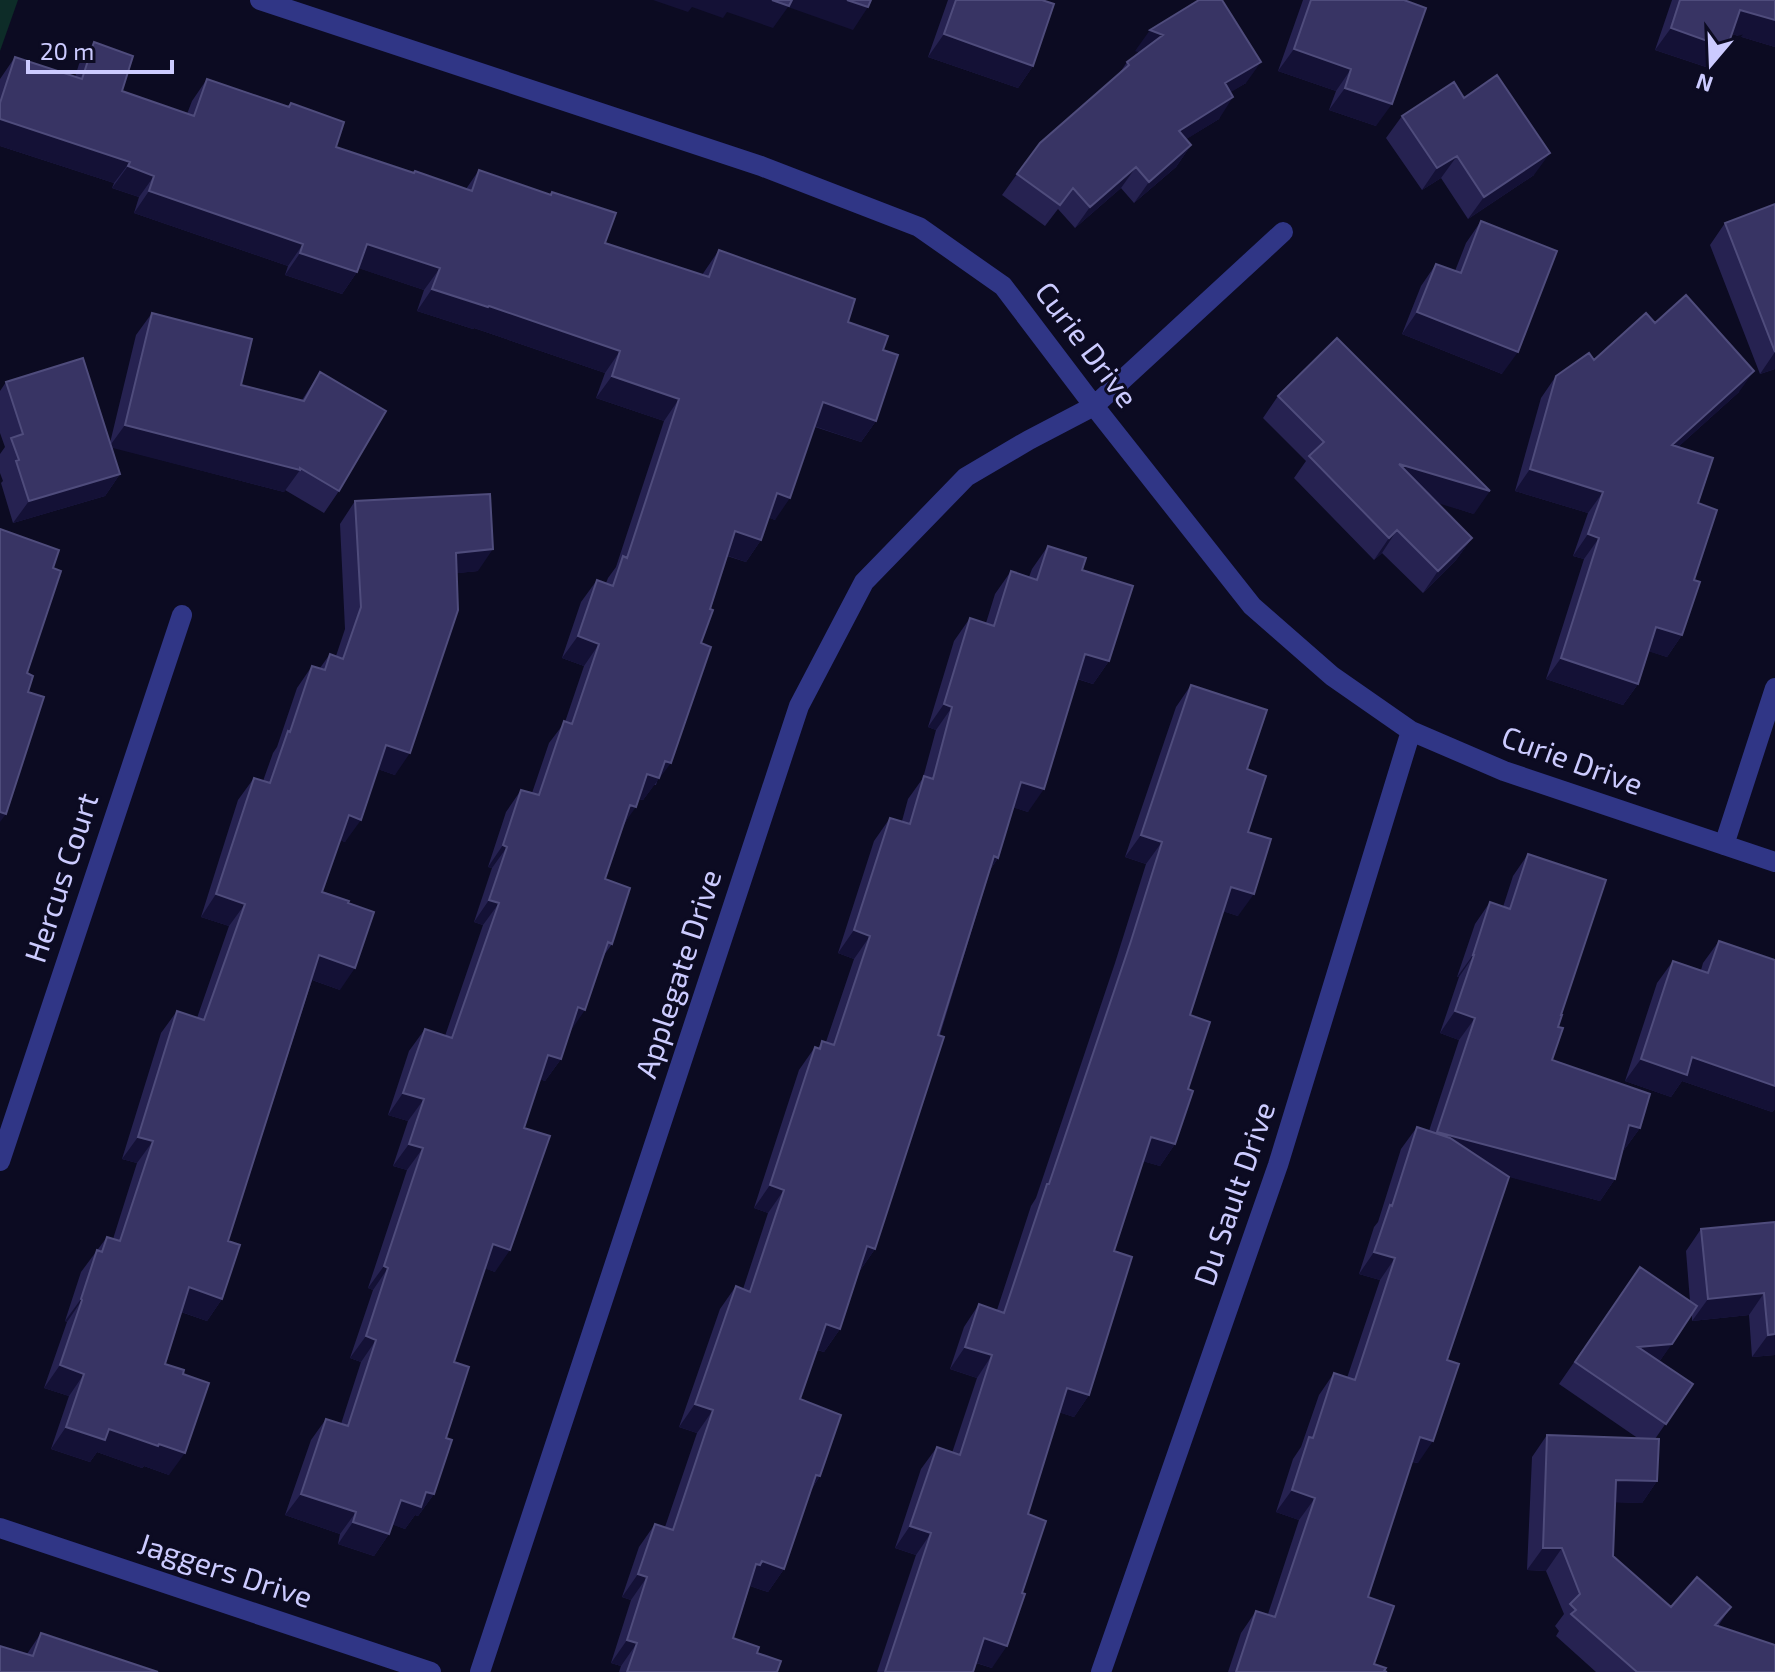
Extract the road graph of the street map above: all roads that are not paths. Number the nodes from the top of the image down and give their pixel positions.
1 (260, 0) edge
2 (1283, 232) dead end
3 (1094, 406) junction
4 (182, 615) dead end
5 (1775, 688) edge
6 (1411, 731) junction
7 (1724, 845) junction
8 (1775, 862) edge
9 (0, 1161) edge
10 (0, 1528) edge
11 (431, 1672) edge
12 (480, 1672) edge
13 (1101, 1672) edge

1 - 3 street, Curie Drive
2 - 3 street, Applegate Drive
3 - 6 street, Curie Drive
3 - 12 street, Applegate Drive
4 - 9 street, Hercus Court
5 - 7 street
6 - 7 street, Curie Drive
6 - 13 street, Du Sault Drive
7 - 8 street, Curie Drive
10 - 11 street, Jaggers Drive

